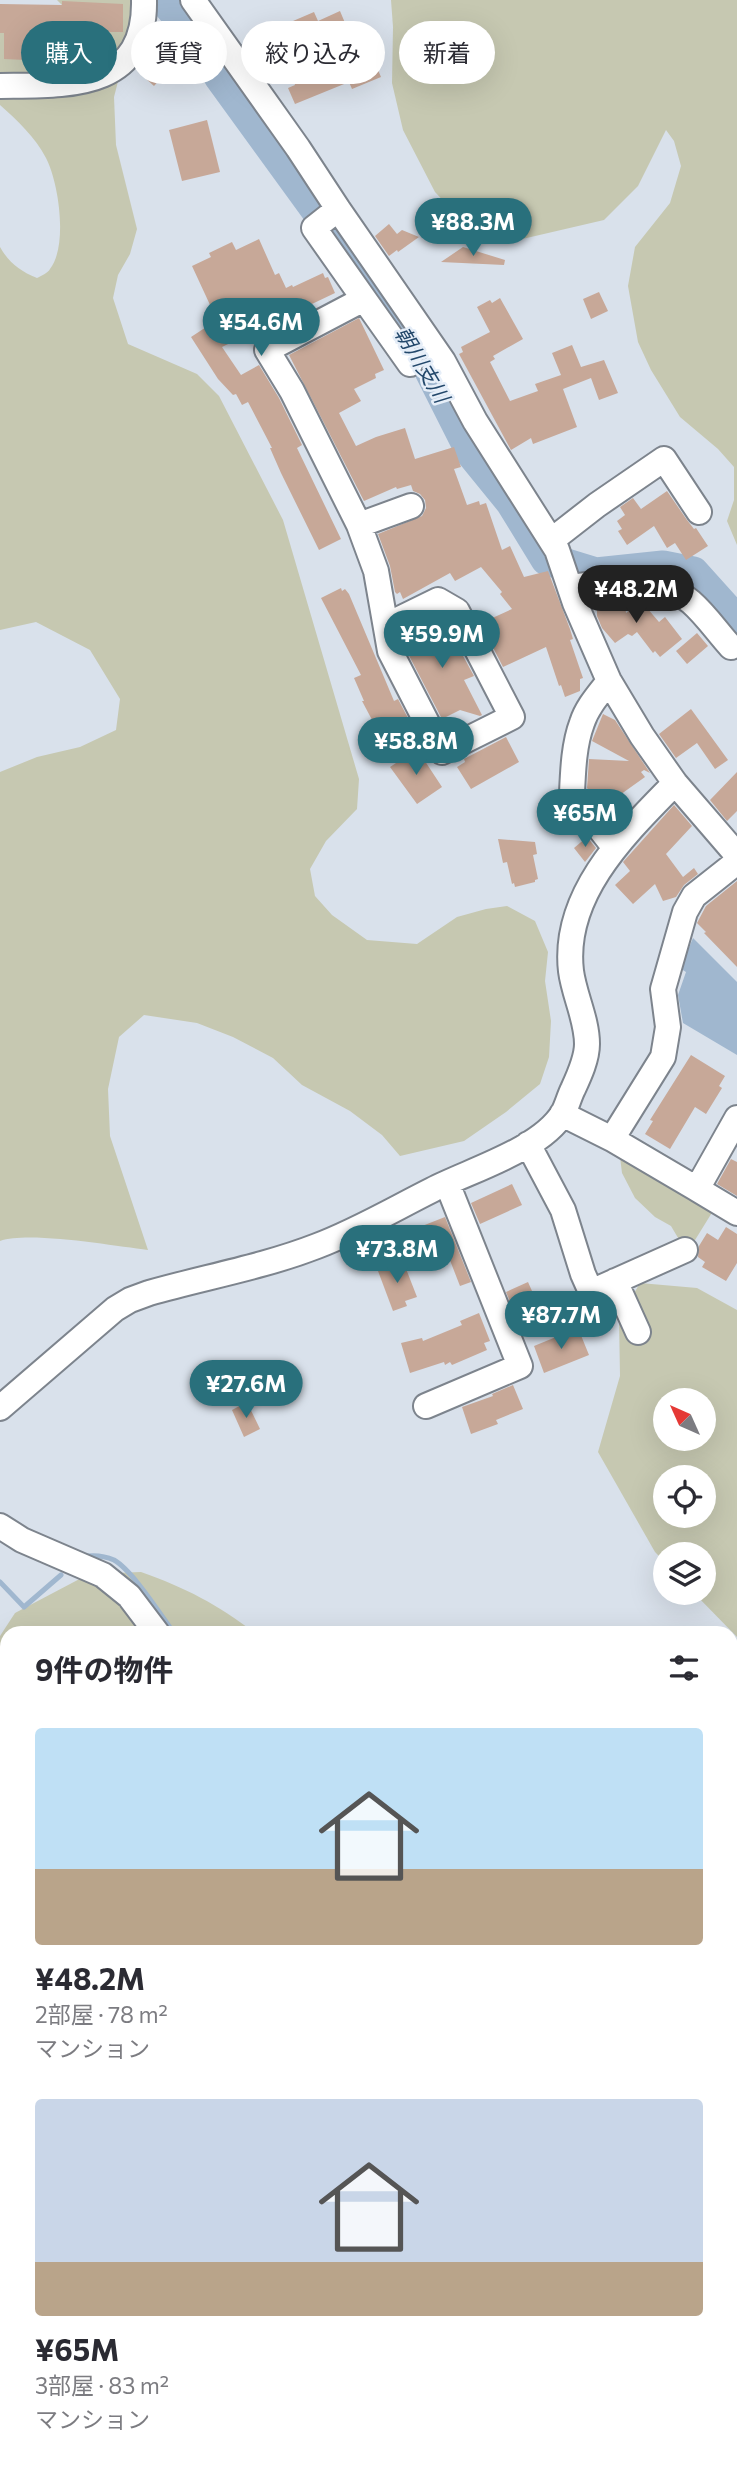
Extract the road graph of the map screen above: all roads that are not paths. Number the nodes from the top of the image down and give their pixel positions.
1 (144, 0) edge
2 (193, 0) edge
3 (0, 86) edge
4 (337, 210) junction
5 (364, 299) junction
6 (410, 365) dead end
7 (411, 506) dead end
8 (699, 512) dead end
9 (359, 525) junction
10 (554, 545) junction
11 (568, 581) junction
12 (387, 625) junction
13 (731, 647) dead end
14 (609, 681) junction
15 (675, 783) junction
16 (615, 848) junction
17 (737, 855) edge
18 (737, 862) edge
19 (562, 1114) junction
20 (737, 1118) edge
21 (612, 1139) junction
22 (528, 1144) junction
23 (447, 1183) junction
24 (697, 1189) junction
25 (737, 1213) edge
26 (685, 1250) dead end
27 (615, 1281) junction
28 (638, 1332) dead end
29 (426, 1406) dead end
30 (0, 1408) edge
31 (0, 1526) edge
32 (152, 1626) edge

1 - 3 street
2 - 4 street
4 - 5 street
4 - 10 street
5 - 6 street
5 - 9 street
7 - 9 street
8 - 10 street
9 - 12 street
10 - 11 street
11 - 13 street
11 - 14 street
12 - 12 street
14 - 15 street
14 - 16 street
15 - 16 street
15 - 17 street
16 - 19 street
18 - 21 street
19 - 21 street
19 - 22 street
20 - 24 street
21 - 24 street
22 - 23 street
22 - 27 street
23 - 29 street
23 - 30 street
24 - 25 street
26 - 27 street
27 - 28 street
31 - 32 street

